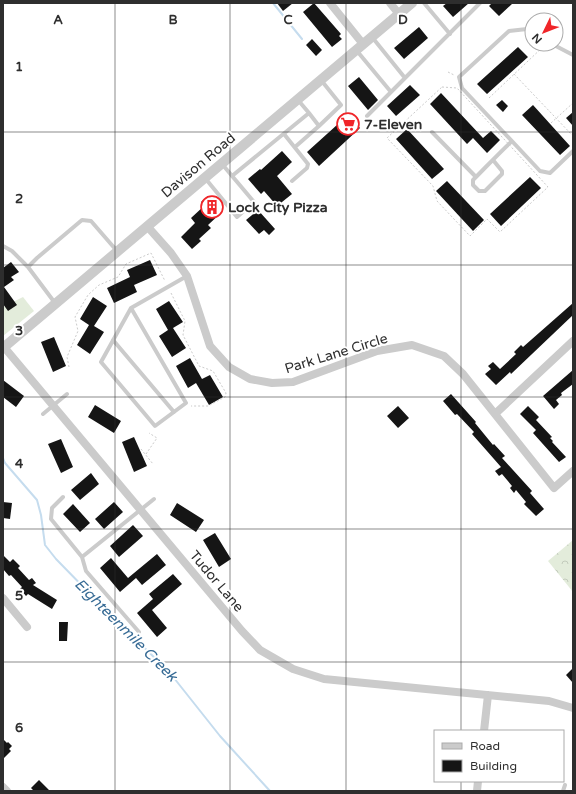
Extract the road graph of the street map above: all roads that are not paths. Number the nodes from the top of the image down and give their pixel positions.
1 (330, 3) edge
2 (390, 3) edge
3 (412, 3) edge
4 (424, 3) edge
5 (480, 3) edge
6 (399, 14) junction
7 (524, 29) edge
8 (450, 34) junction
9 (372, 37) junction
10 (359, 47) junction
11 (564, 50) edge
12 (573, 55) edge
13 (405, 78) junction
14 (321, 80) junction
15 (391, 92) junction
16 (297, 100) junction
17 (309, 113) junction
18 (367, 116) dead end
19 (319, 126) junction
20 (432, 132) dead end
21 (284, 134) junction
22 (512, 141) junction
23 (295, 147) junction
24 (573, 151) edge
25 (493, 160) junction
26 (222, 163) junction
27 (232, 176) junction
28 (476, 177) junction
29 (204, 178) junction
30 (292, 181) dead end
31 (147, 226) junction
32 (3, 246) edge
33 (117, 251) junction
34 (28, 267) junction
35 (188, 276) junction
36 (55, 304) junction
37 (131, 308) junction
38 (114, 340) junction
39 (573, 341) edge
40 (4, 347) edge
41 (67, 394) dead end
42 (53, 406) junction
43 (174, 412) junction
44 (43, 414) dead end
45 (495, 414) junction
46 (573, 471) edge
47 (63, 497) dead end
48 (154, 499) dead end
49 (140, 510) junction
50 (82, 556) junction
51 (3, 598) edge
52 (27, 627) dead end
53 (139, 632) dead end
54 (488, 695) junction
55 (573, 708) edge
56 (484, 730) edge
57 (565, 785) dead end
58 (3, 787) edge
59 (7, 791) edge
60 (563, 791) edge

1 - 10 street
2 - 6 street
3 - 6 street, Davison Road
4 - 8 lane
5 - 8 lane
6 - 9 street, Davison Road
7 - 22 lane
8 - 13 lane
9 - 10 street, Davison Road
9 - 13 lane
10 - 14 street, Davison Road
10 - 15 lane
11 - 12 lane
13 - 15 lane
14 - 16 street, Davison Road
14 - 19 lane
15 - 18 lane
16 - 17 lane
16 - 26 street, Davison Road
17 - 19 lane
17 - 21 lane
19 - 23 lane
20 - 28 lane
21 - 23 lane
21 - 27 lane
22 - 24 lane
22 - 25 lane
23 - 30 lane
25 - 28 lane
25 - 28 lane
26 - 27 lane
26 - 29 street, Davison Road
27 - 29 lane
29 - 31 street, Davison Road
31 - 33 street, Davison Road
31 - 35 street, Park Lane Circle
32 - 34 lane
33 - 34 lane
33 - 36 street, Davison Road
34 - 36 lane
35 - 37 lane
35 - 45 street, Park Lane Circle
36 - 40 street, Davison Road
37 - 38 lane
37 - 43 lane
38 - 43 lane
38 - 43 lane
39 - 45 street
40 - 42 street, Tudor Lane
41 - 42 lane
42 - 44 lane
42 - 49 street, Tudor Lane
45 - 46 street, Park Lane Circle
47 - 50 lane
48 - 49 lane
49 - 50 lane
49 - 54 street, Tudor Lane
50 - 53 lane
51 - 52 street
54 - 55 street, Tudor Lane
54 - 56 street
57 - 60 lane
58 - 59 street

